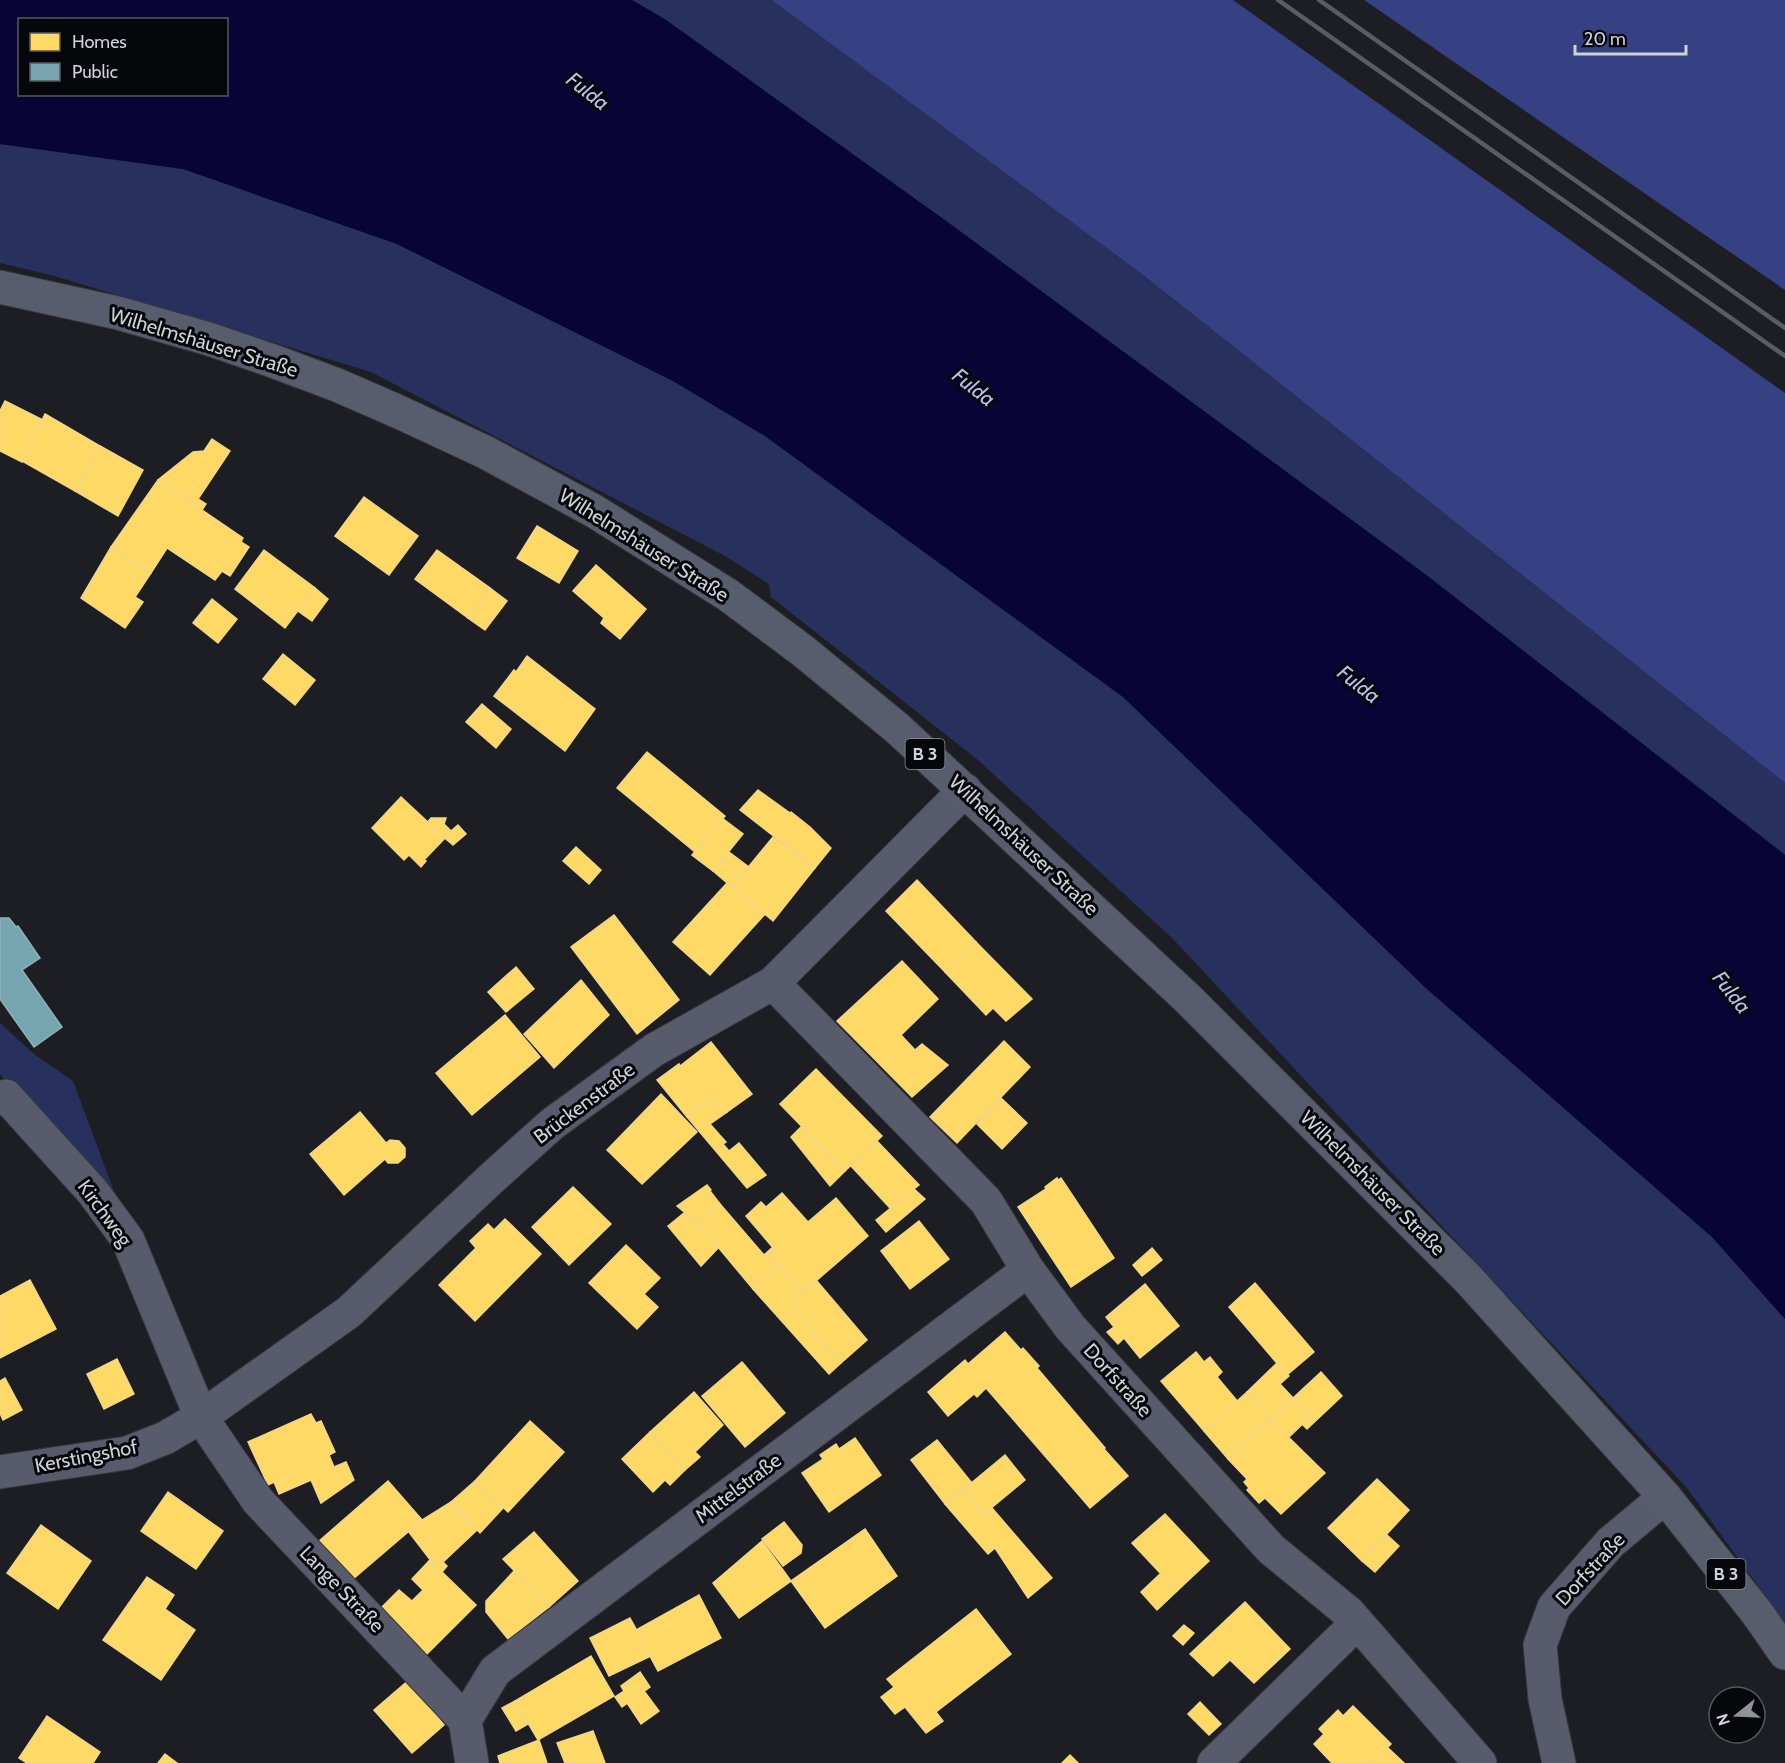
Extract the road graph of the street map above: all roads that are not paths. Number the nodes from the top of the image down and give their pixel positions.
1 (0, 287) edge
2 (965, 790) junction
3 (774, 983) junction
4 (6, 1096) dead end
5 (1028, 1270) junction
6 (201, 1417) junction
7 (0, 1472) edge
8 (1665, 1497) junction
9 (1357, 1623) junction
10 (1785, 1653) edge
11 (465, 1720) junction
12 (472, 1763) edge
13 (1214, 1763) edge
14 (1480, 1763) edge
15 (1559, 1763) edge

1 - 2 main road, Wilhelmshäuser Straße / B 3
2 - 3 street, Brückenstraße
2 - 8 main road, Wilhelmshäuser Straße / B 3
3 - 5 street, Dorfstraße
3 - 6 street, Brückenstraße
4 - 6 street, Kirchweg
5 - 9 street, Dorfstraße
5 - 11 street, Mittelstraße
6 - 7 street, Kerstingshof
6 - 11 street, Lange Straße
8 - 10 main road, Wilhelmshäuser Straße / B 3
8 - 15 street, Dorfstraße
9 - 13 street
9 - 14 street, Dorfstraße
11 - 12 street

